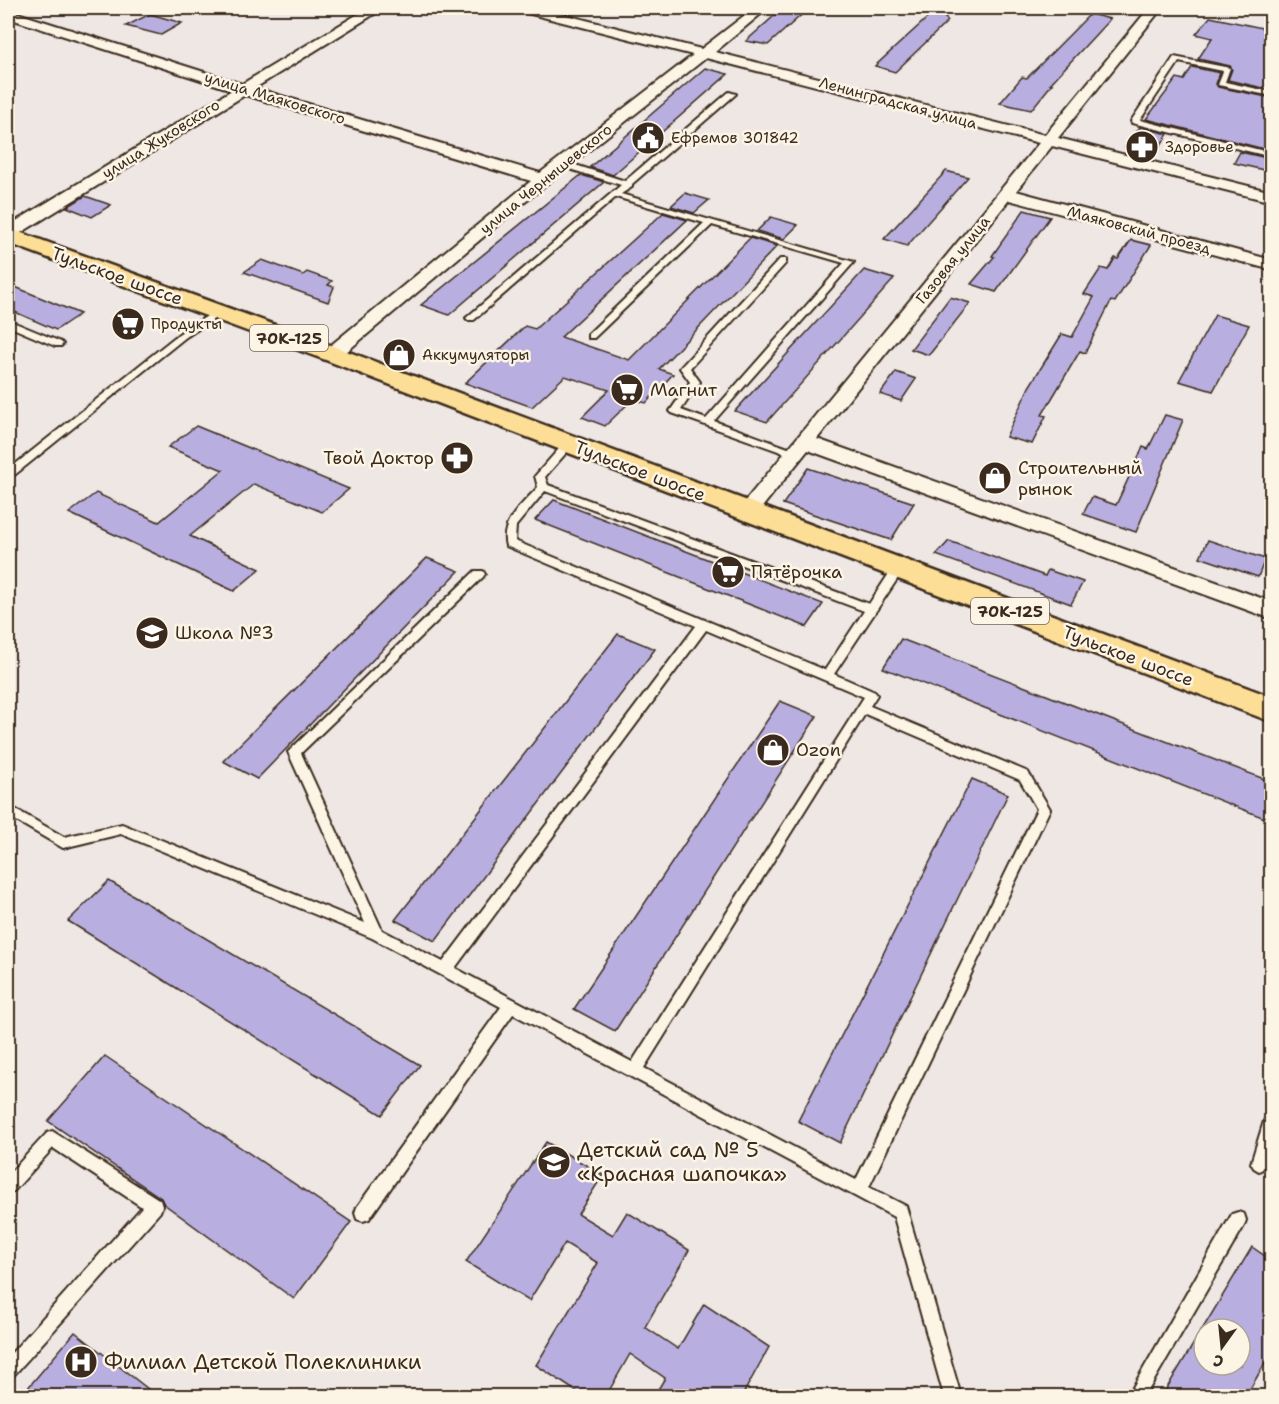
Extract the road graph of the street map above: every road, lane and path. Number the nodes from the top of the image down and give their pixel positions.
1 (377, 8) edge
2 (524, 8) edge
3 (762, 8) edge
4 (1156, 8) edge
5 (8, 14) edge
6 (705, 52) junction
7 (242, 89) junction
8 (732, 93) dead end
9 (1272, 94) edge
10 (1049, 142) junction
11 (1272, 155) edge
12 (563, 165) junction
13 (543, 179) junction
14 (629, 185) junction
15 (1007, 194) junction
16 (617, 195) junction
17 (1272, 197) edge
18 (710, 222) junction
19 (8, 234) edge
20 (783, 261) dead end
21 (1272, 266) edge
22 (217, 313) junction
23 (471, 318) dead end
24 (8, 323) edge
25 (591, 336) dead end
26 (58, 344) dead end
27 (332, 354) junction
28 (707, 423) junction
29 (569, 444) junction
30 (800, 448) junction
31 (8, 475) edge
32 (543, 487) junction
33 (748, 511) junction
34 (898, 569) junction
35 (479, 574) dead end
36 (872, 610) junction
37 (1272, 611) edge
38 (704, 624) junction
39 (827, 676) junction
40 (862, 708) junction
41 (1272, 710) edge
42 (8, 810) edge
43 (377, 934) junction
44 (445, 971) junction
45 (510, 1006) junction
46 (634, 1071) junction
47 (1272, 1121) edge
48 (1259, 1162) dead end
49 (8, 1186) edge
50 (859, 1190) junction
51 (363, 1213) dead end
52 (1238, 1220) dead end
53 (8, 1369) edge
54 (953, 1396) edge
55 (1136, 1396) edge

1 - 7 street, улица Жуковского
2 - 6 street, Ленинградская улица
3 - 6 street, улица Чернышевского
4 - 10 street, Газовая улица
5 - 7 street, улица Маяковского
6 - 10 street, Ленинградская улица
6 - 12 street, улица Чернышевского
7 - 13 street, улица Маяковского
7 - 19 street, улица Жуковского
8 - 14 lane
9 - 11 lane
10 - 15 street, Газовая улица
10 - 17 street, Ленинградская улица
12 - 13 street, улица Чернышевского
12 - 14 lane
13 - 27 street, улица Чернышевского
14 - 16 lane
15 - 21 street, Маяковский проезд
15 - 30 street, Газовая улица
16 - 18 lane
16 - 23 lane
18 - 25 lane
18 - 28 lane
19 - 22 main road, Тульское шоссе / 70К-125
20 - 28 lane
22 - 27 main road, Тульское шоссе / 70К-125
22 - 31 lane
24 - 26 lane
27 - 29 main road, Тульское шоссе / 70К-125
28 - 30 lane
29 - 32 lane
29 - 33 main road, Тульское шоссе / 70К-125
30 - 33 street, Газовая улица
30 - 37 street
32 - 36 lane
32 - 38 lane
33 - 34 main road, Тульское шоссе / 70К-125
34 - 36 lane
34 - 41 main road, Тульское шоссе / 70К-125
35 - 43 lane
36 - 39 lane
38 - 39 lane
38 - 44 lane
39 - 40 lane
40 - 46 lane
40 - 50 lane
42 - 43 lane
43 - 44 lane
44 - 45 lane
45 - 46 lane
45 - 51 lane
46 - 50 lane
47 - 48 lane
49 - 53 lane
50 - 54 lane
52 - 55 lane

